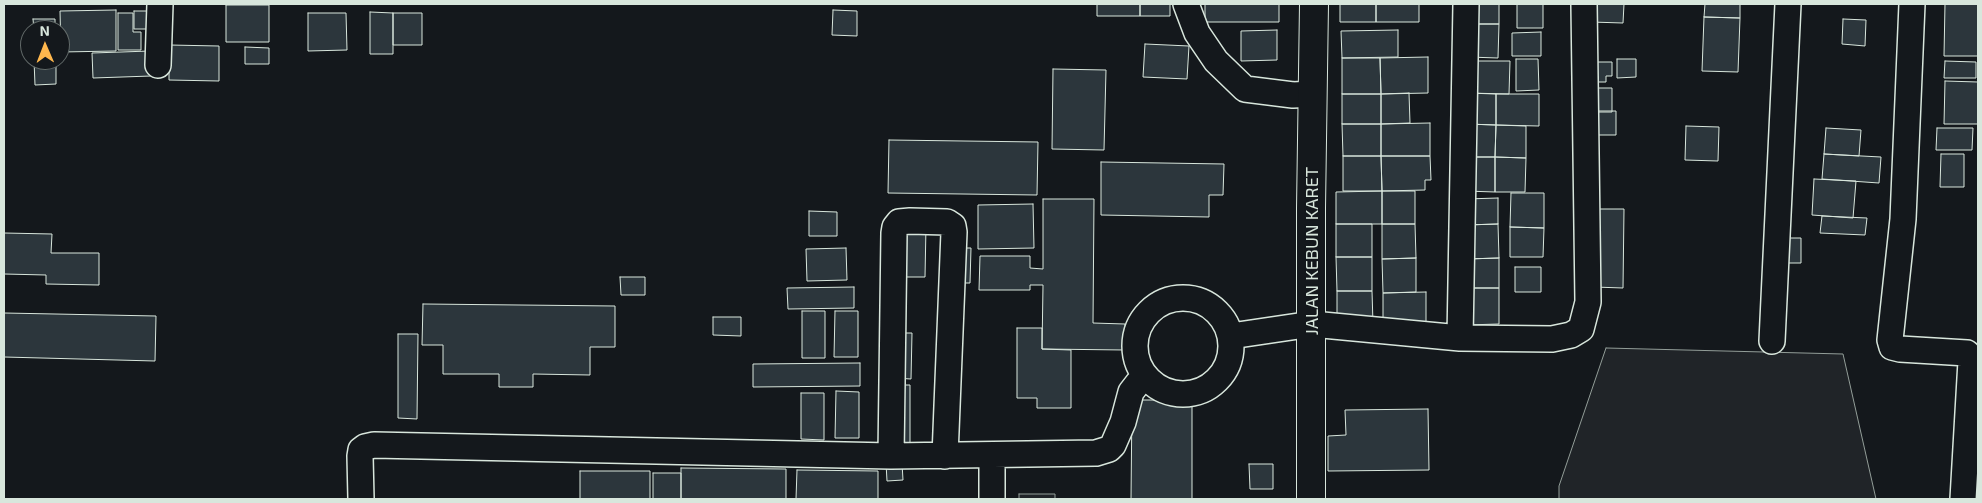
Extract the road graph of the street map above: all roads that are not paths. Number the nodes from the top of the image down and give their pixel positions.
1 (160, 4) edge
2 (1186, 4) edge
3 (1314, 4) edge
4 (1466, 4) edge
5 (1584, 4) edge
6 (1788, 4) edge
7 (1912, 4) edge
8 (158, 65) dead end
9 (1314, 94) junction
10 (1312, 324) junction
11 (1231, 336) junction
12 (1460, 338) junction
13 (1772, 341) dead end
14 (1146, 378) junction
15 (891, 456) junction
16 (945, 456) junction
17 (992, 456) junction
18 (1971, 461) edge
19 (361, 499) edge
20 (992, 499) edge
21 (1311, 499) edge
22 (1963, 499) edge

1 - 8 street
2 - 9 street
3 - 9 main road, JALAN KEBUN KARET
4 - 12 street
5 - 12 street
6 - 13 street
7 - 18 street
9 - 10 main road, JALAN KEBUN KARET
10 - 11 street
10 - 12 street
10 - 21 main road, JALAN KEBUN KARET
11 - 14 street
11 - 14 street
14 - 17 street
15 - 16 street
15 - 16 street
15 - 19 street
16 - 17 street
17 - 20 street
18 - 22 street

